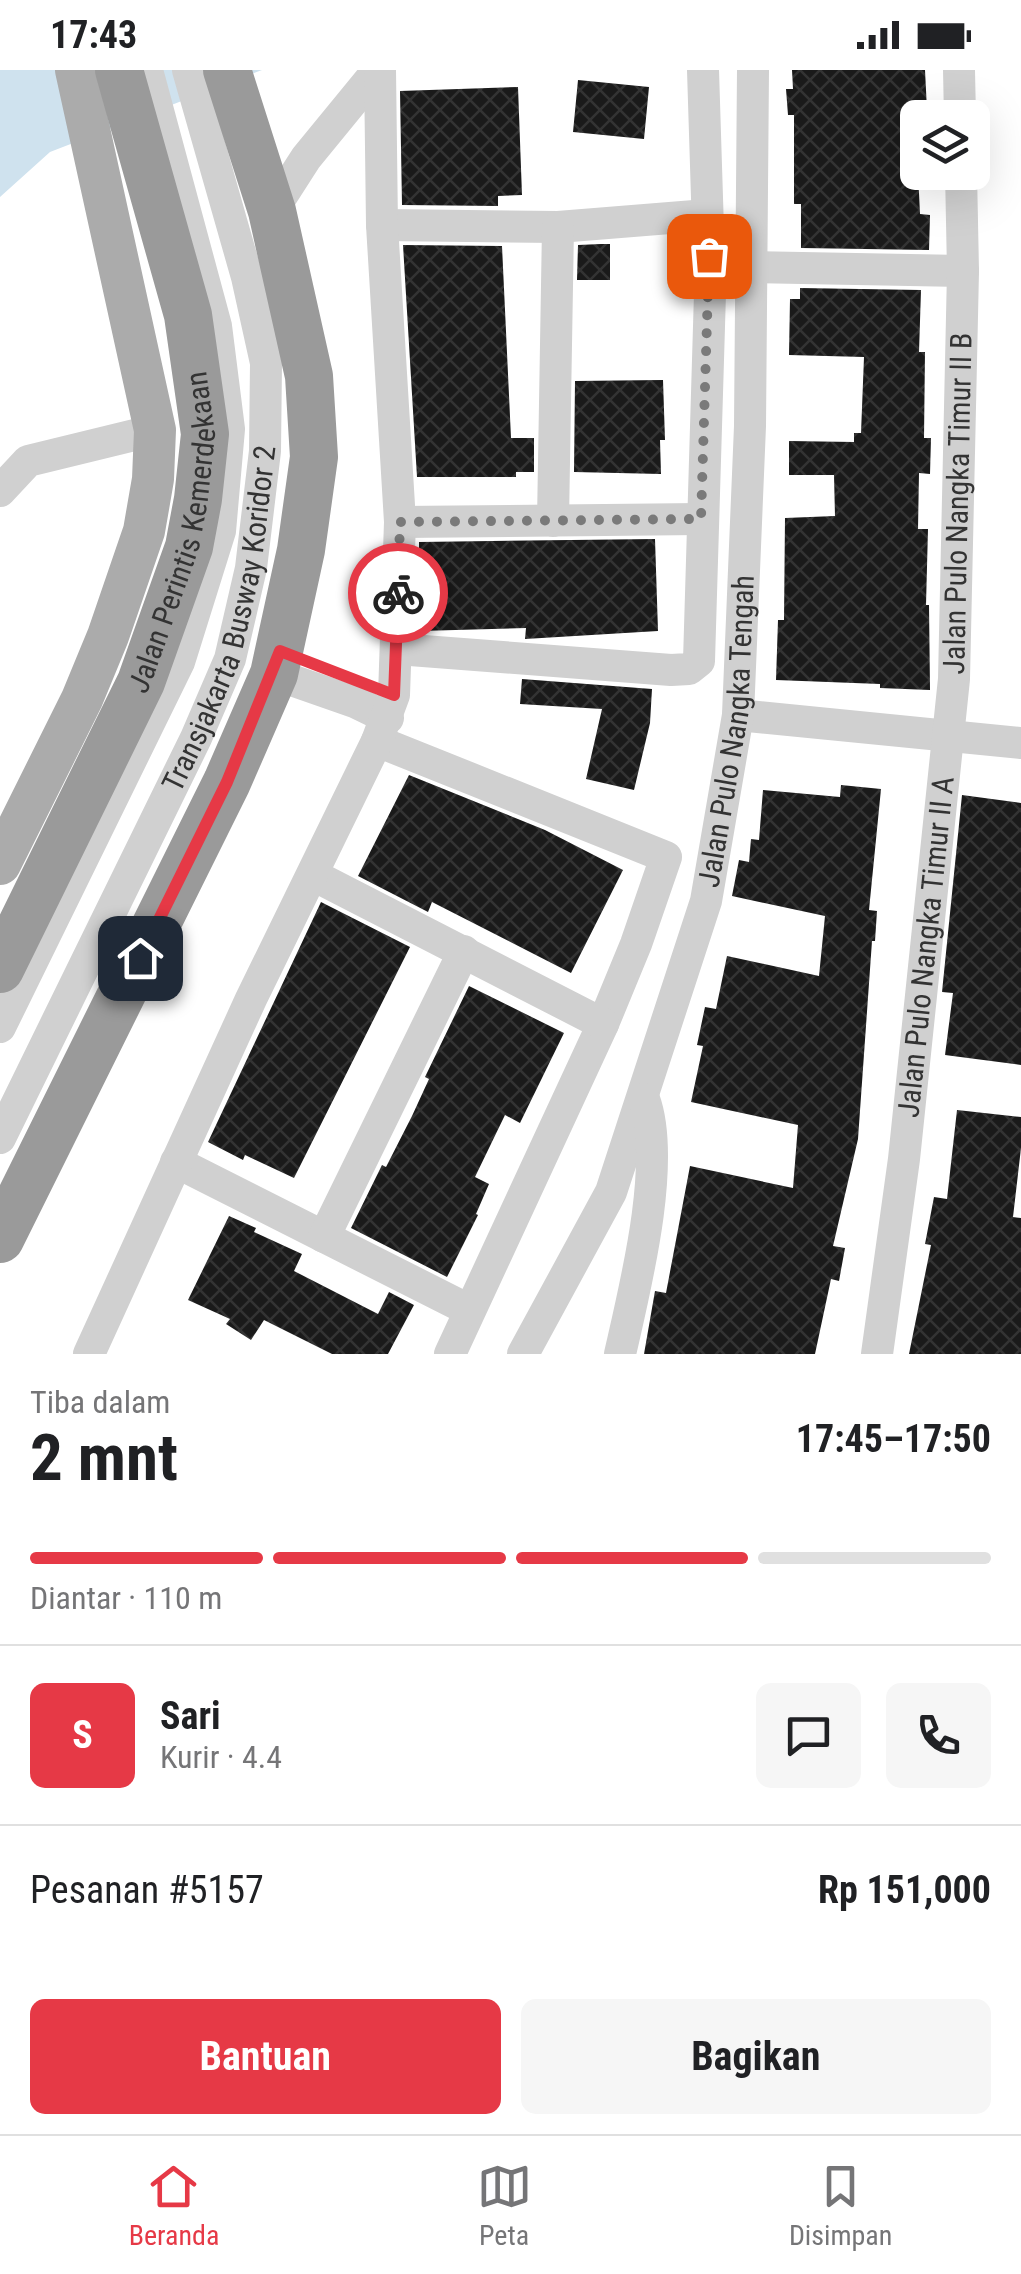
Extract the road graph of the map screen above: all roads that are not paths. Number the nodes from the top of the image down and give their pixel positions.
1 (76, 70) edge
2 (119, 70) edge
3 (147, 70) edge
4 (188, 70) edge
5 (227, 70) edge
6 (379, 70) edge
7 (703, 70) edge
8 (753, 70) edge
9 (959, 70) edge
10 (960, 100) edge
11 (222, 120) junction
12 (135, 150) junction
13 (961, 190) edge
14 (272, 211) junction
15 (707, 216) junction
16 (382, 224) junction
17 (558, 227) junction
18 (750, 268) junction
19 (963, 272) junction
20 (155, 430) junction
21 (0, 491) edge
22 (701, 519) junction
23 (553, 521) junction
24 (400, 522) junction
25 (397, 649) junction
26 (277, 662) junction
27 (738, 715) junction
28 (386, 718) junction
29 (947, 736) junction
30 (1021, 743) edge
31 (0, 864) edge
32 (314, 874) junction
33 (464, 951) junction
34 (0, 969) edge
35 (603, 1024) junction
36 (0, 1027) edge
37 (642, 1095) junction
38 (0, 1138) edge
39 (176, 1162) junction
40 (324, 1237) junction
41 (0, 1239) edge
42 (469, 1310) junction
43 (89, 1354) edge
44 (450, 1354) edge
45 (523, 1354) edge
46 (620, 1354) edge
47 (878, 1354) edge

1 - 12 main road, Jalan Perintis Kemerdekaan
2 - 12 highway, Jalan Perintis Kemerdekaan
3 - 12 street, Transjakarta Busway Koridor 2
4 - 11 street, Transjakarta Busway Koridor 2
5 - 11 highway
6 - 14 street
6 - 16 street
7 - 15 street
8 - 18 street, Jalan Pulo Nangka Tengah
9 - 10 street
11 - 14 highway
11 - 38 street, Transjakarta Busway Koridor 2
12 - 20 main road, Jalan Perintis Kemerdekaan
12 - 34 highway, Jalan Perintis Kemerdekaan
12 - 36 street, Transjakarta Busway Koridor 2
13 - 19 street, Jalan Pulo Nangka Timur II B
14 - 26 highway
15 - 17 street
15 - 22 street
16 - 17 street
16 - 24 street
17 - 23 street
18 - 19 street
18 - 27 street, Jalan Pulo Nangka Tengah
19 - 29 street, Jalan Pulo Nangka Timur II B
20 - 21 street
20 - 31 main road, Jalan Perintis Kemerdekaan
22 - 23 street
22 - 25 street
23 - 24 street
24 - 25 street
25 - 28 street
26 - 28 street
26 - 41 highway
27 - 29 street
27 - 37 street, Jalan Pulo Nangka Tengah
28 - 32 street
28 - 35 street
29 - 30 street
29 - 47 street, Jalan Pulo Nangka Timur II A
32 - 33 street
32 - 39 street
33 - 35 street
33 - 40 street
35 - 42 street
37 - 45 street, Jalan Pulo Nangka Tengah
37 - 46 street
39 - 40 street
39 - 43 street
40 - 42 street
42 - 44 street

